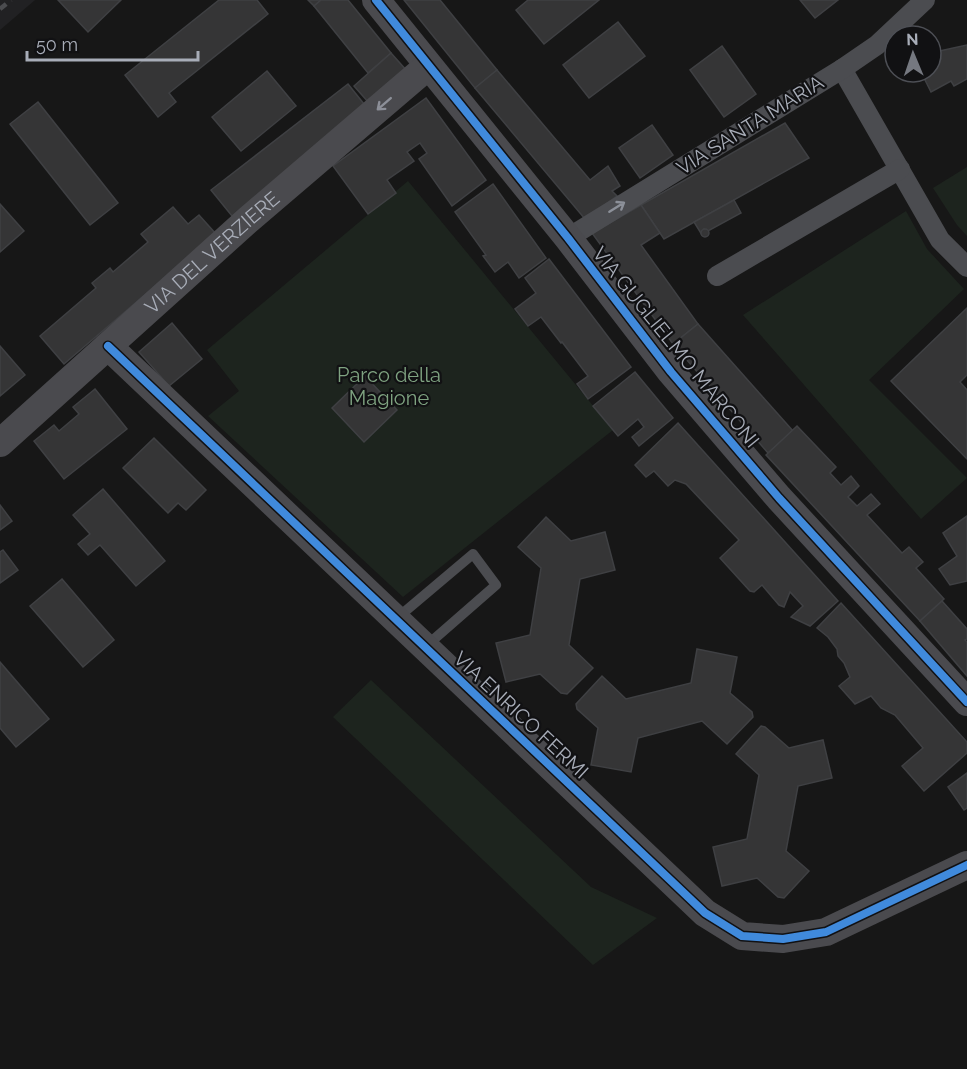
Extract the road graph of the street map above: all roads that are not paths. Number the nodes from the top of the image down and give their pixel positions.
1 (376, 0) edge
2 (925, 0) edge
3 (428, 66) junction
4 (842, 69) junction
5 (900, 169) junction
6 (568, 238) junction
7 (967, 267) edge
8 (717, 276) dead end
9 (108, 346) junction
10 (0, 443) edge
11 (395, 619) junction
12 (424, 647) junction
13 (967, 702) edge
14 (967, 865) edge

1 - 3 street, VIA GUGLIELMO MARCONI
2 - 4 street, VIA SANTA MARIA
3 - 6 street, VIA GUGLIELMO MARCONI
3 -> 9 street, VIA DEL VERZIERE
4 - 5 street
6 -> 4 street, VIA SANTA MARIA
5 - 7 street
5 - 8 street
6 - 13 street, VIA GUGLIELMO MARCONI
9 - 10 street, VIA DEL VERZIERE
9 - 11 street, VIA ENRICO FERMI
11 - 12 street, VIA ENRICO FERMI
11 - 12 lane
12 - 14 street, VIA ENRICO FERMI

